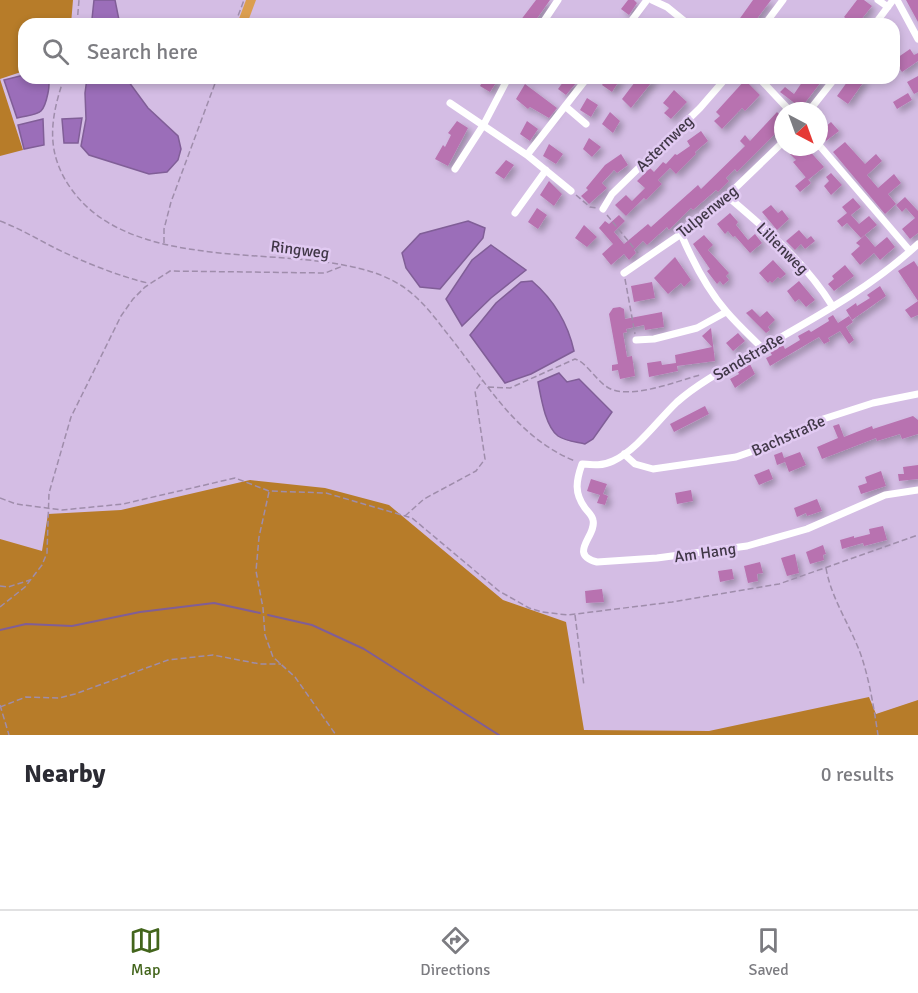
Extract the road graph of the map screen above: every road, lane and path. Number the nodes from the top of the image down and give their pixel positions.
1 (79, 0) edge
2 (244, 0) edge
3 (558, 0) edge
4 (647, 0) edge
5 (652, 0) edge
6 (672, 0) edge
7 (783, 0) edge
8 (878, 0) edge
9 (895, 0) edge
10 (667, 7) junction
11 (888, 7) junction
12 (78, 18) edge
13 (238, 18) edge
14 (546, 18) edge
15 (634, 18) edge
16 (681, 18) edge
17 (770, 18) edge
18 (880, 18) edge
19 (918, 39) edge
20 (62, 84) edge
21 (215, 84) edge
22 (505, 84) edge
23 (582, 84) edge
24 (721, 84) edge
25 (765, 84) edge
26 (830, 84) edge
27 (782, 102) edge
28 (816, 102) edge
29 (450, 103) dead end
30 (565, 106) junction
31 (586, 123) dead end
32 (484, 124) junction
33 (774, 151) edge
34 (527, 155) junction
35 (828, 155) edge
36 (455, 169) dead end
37 (546, 170) junction
38 (571, 191) joint
39 (727, 196) junction
40 (603, 209) junction
41 (515, 213) dead end
42 (0, 220) edge
43 (681, 234) junction
44 (164, 244) junction
45 (918, 244) edge
46 (910, 251) junction
47 (643, 258) junction
48 (345, 265) junction
49 (624, 273) joint
50 (150, 283) junction
51 (833, 307) junction
52 (726, 312) junction
53 (636, 340) joint
54 (762, 348) junction
55 (718, 373) junction
56 (482, 380) junction
57 (488, 387) junction
58 (918, 394) edge
59 (624, 454) junction
60 (582, 464) junction
61 (918, 490) edge
62 (269, 491) junction
63 (0, 498) edge
64 (50, 509) junction
65 (405, 516) junction
66 (918, 535) edge
67 (826, 568) junction
68 (31, 580) junction
69 (0, 586) edge
70 (0, 607) edge
71 (575, 614) junction
72 (281, 664) junction
73 (584, 686) dead end
74 (0, 706) edge
75 (9, 735) edge
76 (336, 735) edge
77 (878, 735) edge

1 - 12 path
2 - 13 path
3 - 14 street
4 - 15 street
5 - 10 street
6 - 10 street
7 - 17 street
8 - 11 street
9 - 11 street
9 - 19 street
10 - 16 street
11 - 18 street
20 - 44 path, Ringweg
21 - 44 path
22 - 32 street
23 - 30 street
24 - 40 street, Asternweg
25 - 27 street
26 - 28 street
29 - 32 street
30 - 31 street
30 - 34 street
32 - 34 street
32 - 36 street
33 - 39 street, Tulpenweg
34 - 37 street
35 - 46 street
37 - 38 street
37 - 41 street
38 - 40 path
39 - 43 street, Tulpenweg
39 - 51 street, Lilienweg
40 - 47 path
42 - 50 path
43 - 47 street, Tulpenweg
43 - 52 street
44 - 48 path, Ringweg
45 - 46 street, Sandstraße
46 - 51 street, Sandstraße
47 - 49 street, Tulpenweg
48 - 50 path
48 - 56 path, Ringweg
49 - 53 path
50 - 64 path
51 - 54 street, Sandstraße
52 - 53 street
52 - 54 street
54 - 55 street, Sandstraße
55 - 57 path
55 - 59 street, Sandstraße
56 - 57 path, Ringweg
56 - 65 path
57 - 60 path, Ringweg
58 - 59 street, Bachstraße
59 - 60 street, Sandstraße
60 - 61 street, Am Hang
62 - 64 path
62 - 65 path
62 - 72 path
63 - 64 path
64 - 68 path
65 - 71 path
66 - 67 path
67 - 71 path
67 - 77 path
68 - 69 path
68 - 70 path
71 - 73 path
72 - 74 path
72 - 76 path
74 - 75 path

